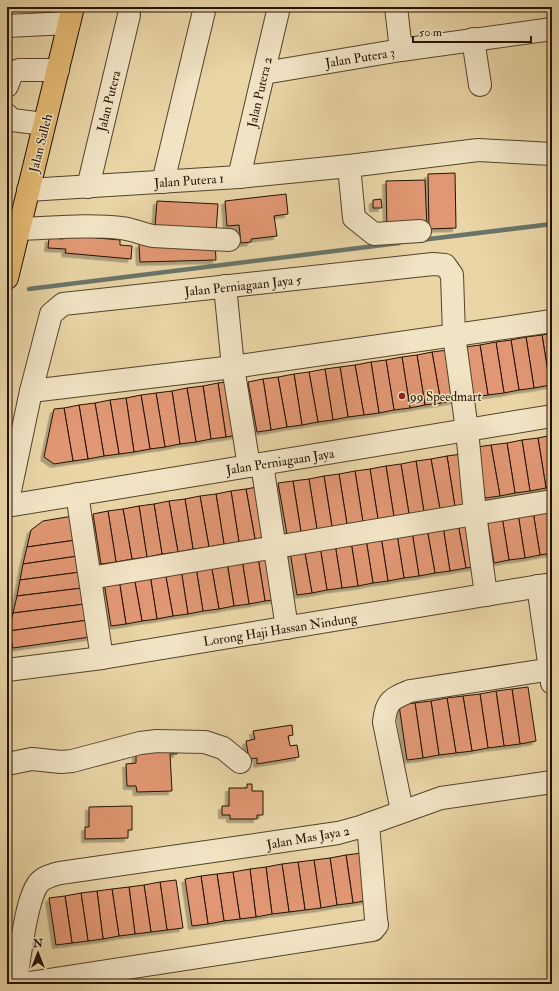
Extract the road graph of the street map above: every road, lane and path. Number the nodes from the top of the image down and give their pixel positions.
1 (205, 7) edge
2 (279, 7) edge
3 (396, 7) edge
4 (71, 15) edge
5 (129, 15) dead end
6 (7, 26) edge
7 (552, 29) edge
8 (473, 39) junction
9 (401, 50) junction
10 (58, 70) junction
11 (264, 72) junction
12 (480, 84) dead end
13 (7, 86) edge
14 (7, 116) edge
15 (44, 124) junction
16 (552, 154) edge
17 (348, 166) junction
18 (239, 177) junction
19 (163, 182) junction
20 (88, 187) junction
21 (28, 190) junction
22 (19, 229) junction
23 (420, 231) dead end
24 (228, 240) dead end
25 (8, 267) edge
26 (225, 286) junction
27 (552, 321) edge
28 (454, 334) junction
29 (233, 367) junction
30 (31, 391) junction
31 (552, 416) edge
32 (467, 430) junction
33 (255, 465) junction
34 (77, 494) junction
35 (552, 501) edge
36 (7, 505) edge
37 (475, 514) junction
38 (273, 547) junction
39 (90, 578) junction
40 (545, 585) edge
41 (486, 595) junction
42 (287, 628) junction
43 (102, 658) junction
44 (7, 670) edge
45 (551, 674) edge
46 (240, 762) dead end
47 (7, 764) edge
48 (552, 782) edge
49 (402, 811) junction
50 (368, 824) junction

1 - 19 street
2 - 11 street, Jalan Putera 2
3 - 9 street
4 - 6 street
4 - 10 main road, Jalan Salleh
5 - 20 street, Jalan Putera
7 - 8 street, Jalan Putera 3
8 - 9 street, Jalan Putera 3
8 - 12 street
9 - 11 street, Jalan Putera 3
10 - 13 street
10 - 15 main road, Jalan Salleh
11 - 18 street, Jalan Putera 2
14 - 15 street
15 - 21 main road, Jalan Salleh
16 - 17 street, Jalan Putera 1
17 - 18 street, Jalan Putera 1
17 - 23 street
18 - 19 street, Jalan Putera 1
19 - 20 street, Jalan Putera 1
20 - 21 street, Jalan Putera 1
21 - 22 main road, Jalan Salleh
22 - 24 street
22 - 25 main road, Jalan Salleh
26 - 28 street, Jalan Perniagaan Jaya 5
26 - 29 street
26 - 30 street, Jalan Perniagaan Jaya 5
27 - 28 street
28 - 29 street
28 - 32 street
29 - 30 street
29 - 33 street
30 - 36 street, Jalan Perniagaan Jaya 5
31 - 32 street, Jalan Perniagaan Jaya
32 - 33 street, Jalan Perniagaan Jaya
32 - 37 street
33 - 34 street, Jalan Perniagaan Jaya
33 - 38 street
34 - 36 street, Jalan Perniagaan Jaya
34 - 39 street
35 - 37 street
37 - 38 street
37 - 41 street
38 - 39 street
38 - 42 street
39 - 43 street
40 - 41 street, Lorong Haji Hassan Nindung
40 - 45 street
41 - 42 street, Lorong Haji Hassan Nindung
42 - 43 street, Lorong Haji Hassan Nindung
43 - 44 street, Lorong Haji Hassan Nindung
45 - 49 street
46 - 47 street
48 - 49 street, Jalan Mas Jaya 2
49 - 50 street, Jalan Mas Jaya 2
50 - 50 street, Jalan Mas Jaya 2

